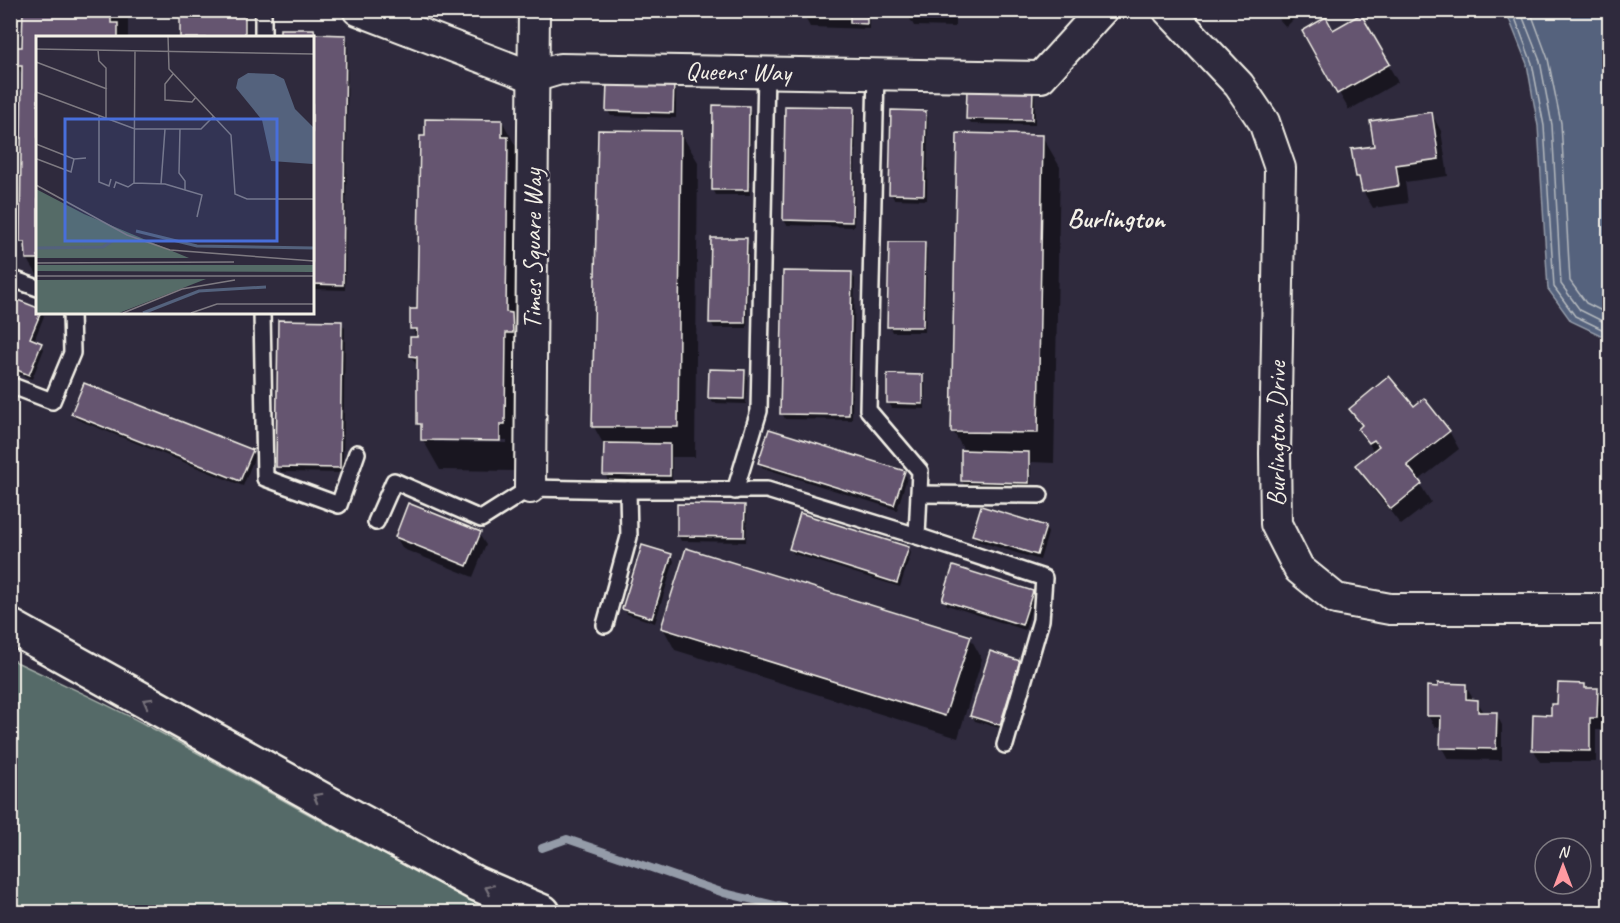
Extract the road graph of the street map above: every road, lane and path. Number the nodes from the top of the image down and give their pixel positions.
1 (263, 10) edge
2 (358, 10) edge
3 (534, 10) edge
4 (1102, 10) edge
5 (1168, 10) edge
6 (263, 36) edge
7 (766, 71) junction
8 (876, 73) junction
9 (533, 77) junction
10 (10, 278) edge
11 (36, 287) edge
12 (71, 314) edge
13 (262, 314) edge
14 (10, 385) edge
15 (357, 453) dead end
16 (530, 488) junction
17 (628, 490) junction
18 (735, 491) junction
19 (919, 494) junction
20 (1040, 495) dead end
21 (376, 522) dead end
22 (917, 536) junction
23 (1610, 609) edge
24 (10, 626) edge
25 (604, 626) dead end
26 (1005, 745) dead end
27 (543, 912) edge

1 - 6 lane
2 - 9 street
3 - 9 street, Times Square Way
4 - 8 street, Queens Way
5 - 23 street, Burlington Drive
7 - 8 street, Queens Way
7 - 9 street, Queens Way
7 - 18 lane
8 - 19 lane
9 - 16 street, Times Square Way
10 - 11 lane
12 - 14 lane
13 - 15 lane
16 - 17 lane
16 - 21 lane
17 - 18 lane
17 - 25 lane
18 - 22 lane
19 - 20 lane
19 - 22 lane
22 - 26 lane
27 -> 24 highway

